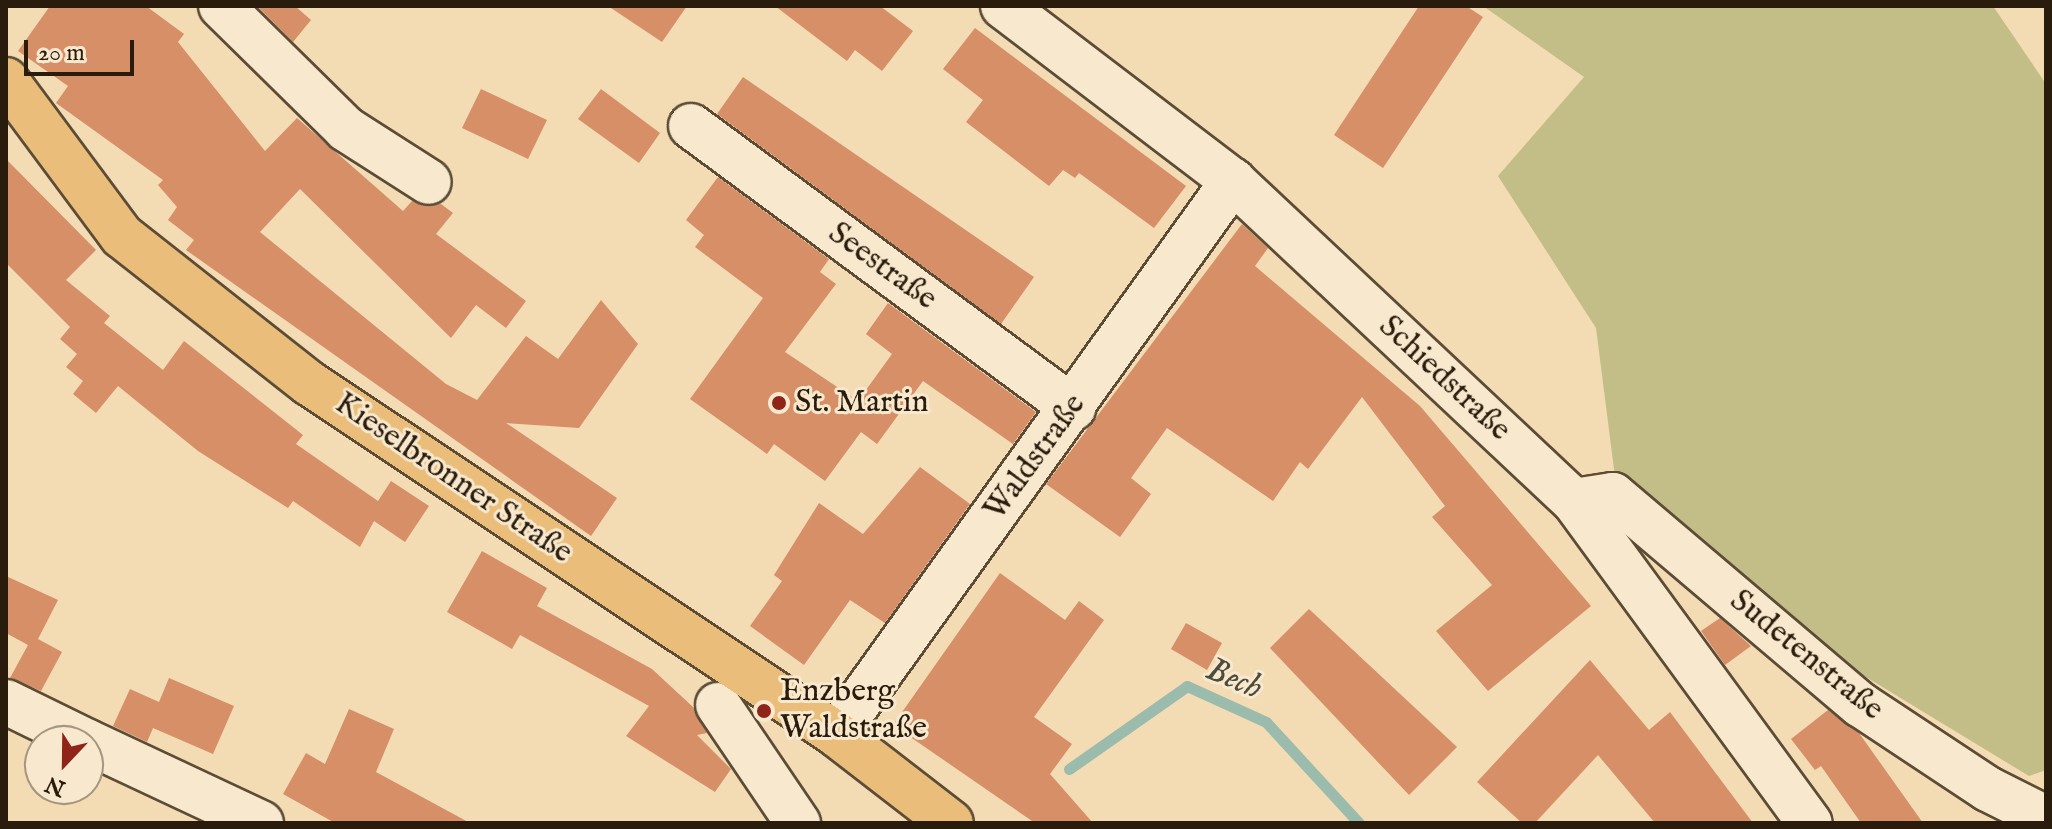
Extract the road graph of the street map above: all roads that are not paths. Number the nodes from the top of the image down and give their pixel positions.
1 (221, 6) edge
2 (1003, 6) edge
3 (6, 80) edge
4 (691, 126) dead end
5 (1233, 181) junction
6 (429, 182) dead end
7 (1073, 408) junction
8 (1593, 498) junction
9 (6, 702) edge
10 (718, 705) dead end
11 (54, 725) edge
12 (836, 734) junction
13 (104, 749) edge
14 (2046, 818) edge
15 (261, 823) edge
16 (798, 823) edge
17 (951, 823) edge
18 (1810, 823) edge

1 - 6 street
2 - 5 street, Schiedstraße
3 - 12 main road, Kieselbronner Straße
4 - 7 street, Seestraße
5 - 7 street, Waldstraße
5 - 8 street, Schiedstraße
7 - 12 street, Waldstraße
8 - 14 street, Sudetenstraße
8 - 18 street, Schiedstraße
9 - 11 street
10 - 16 street
12 - 17 main road, Kieselbronner Straße
13 - 15 street

